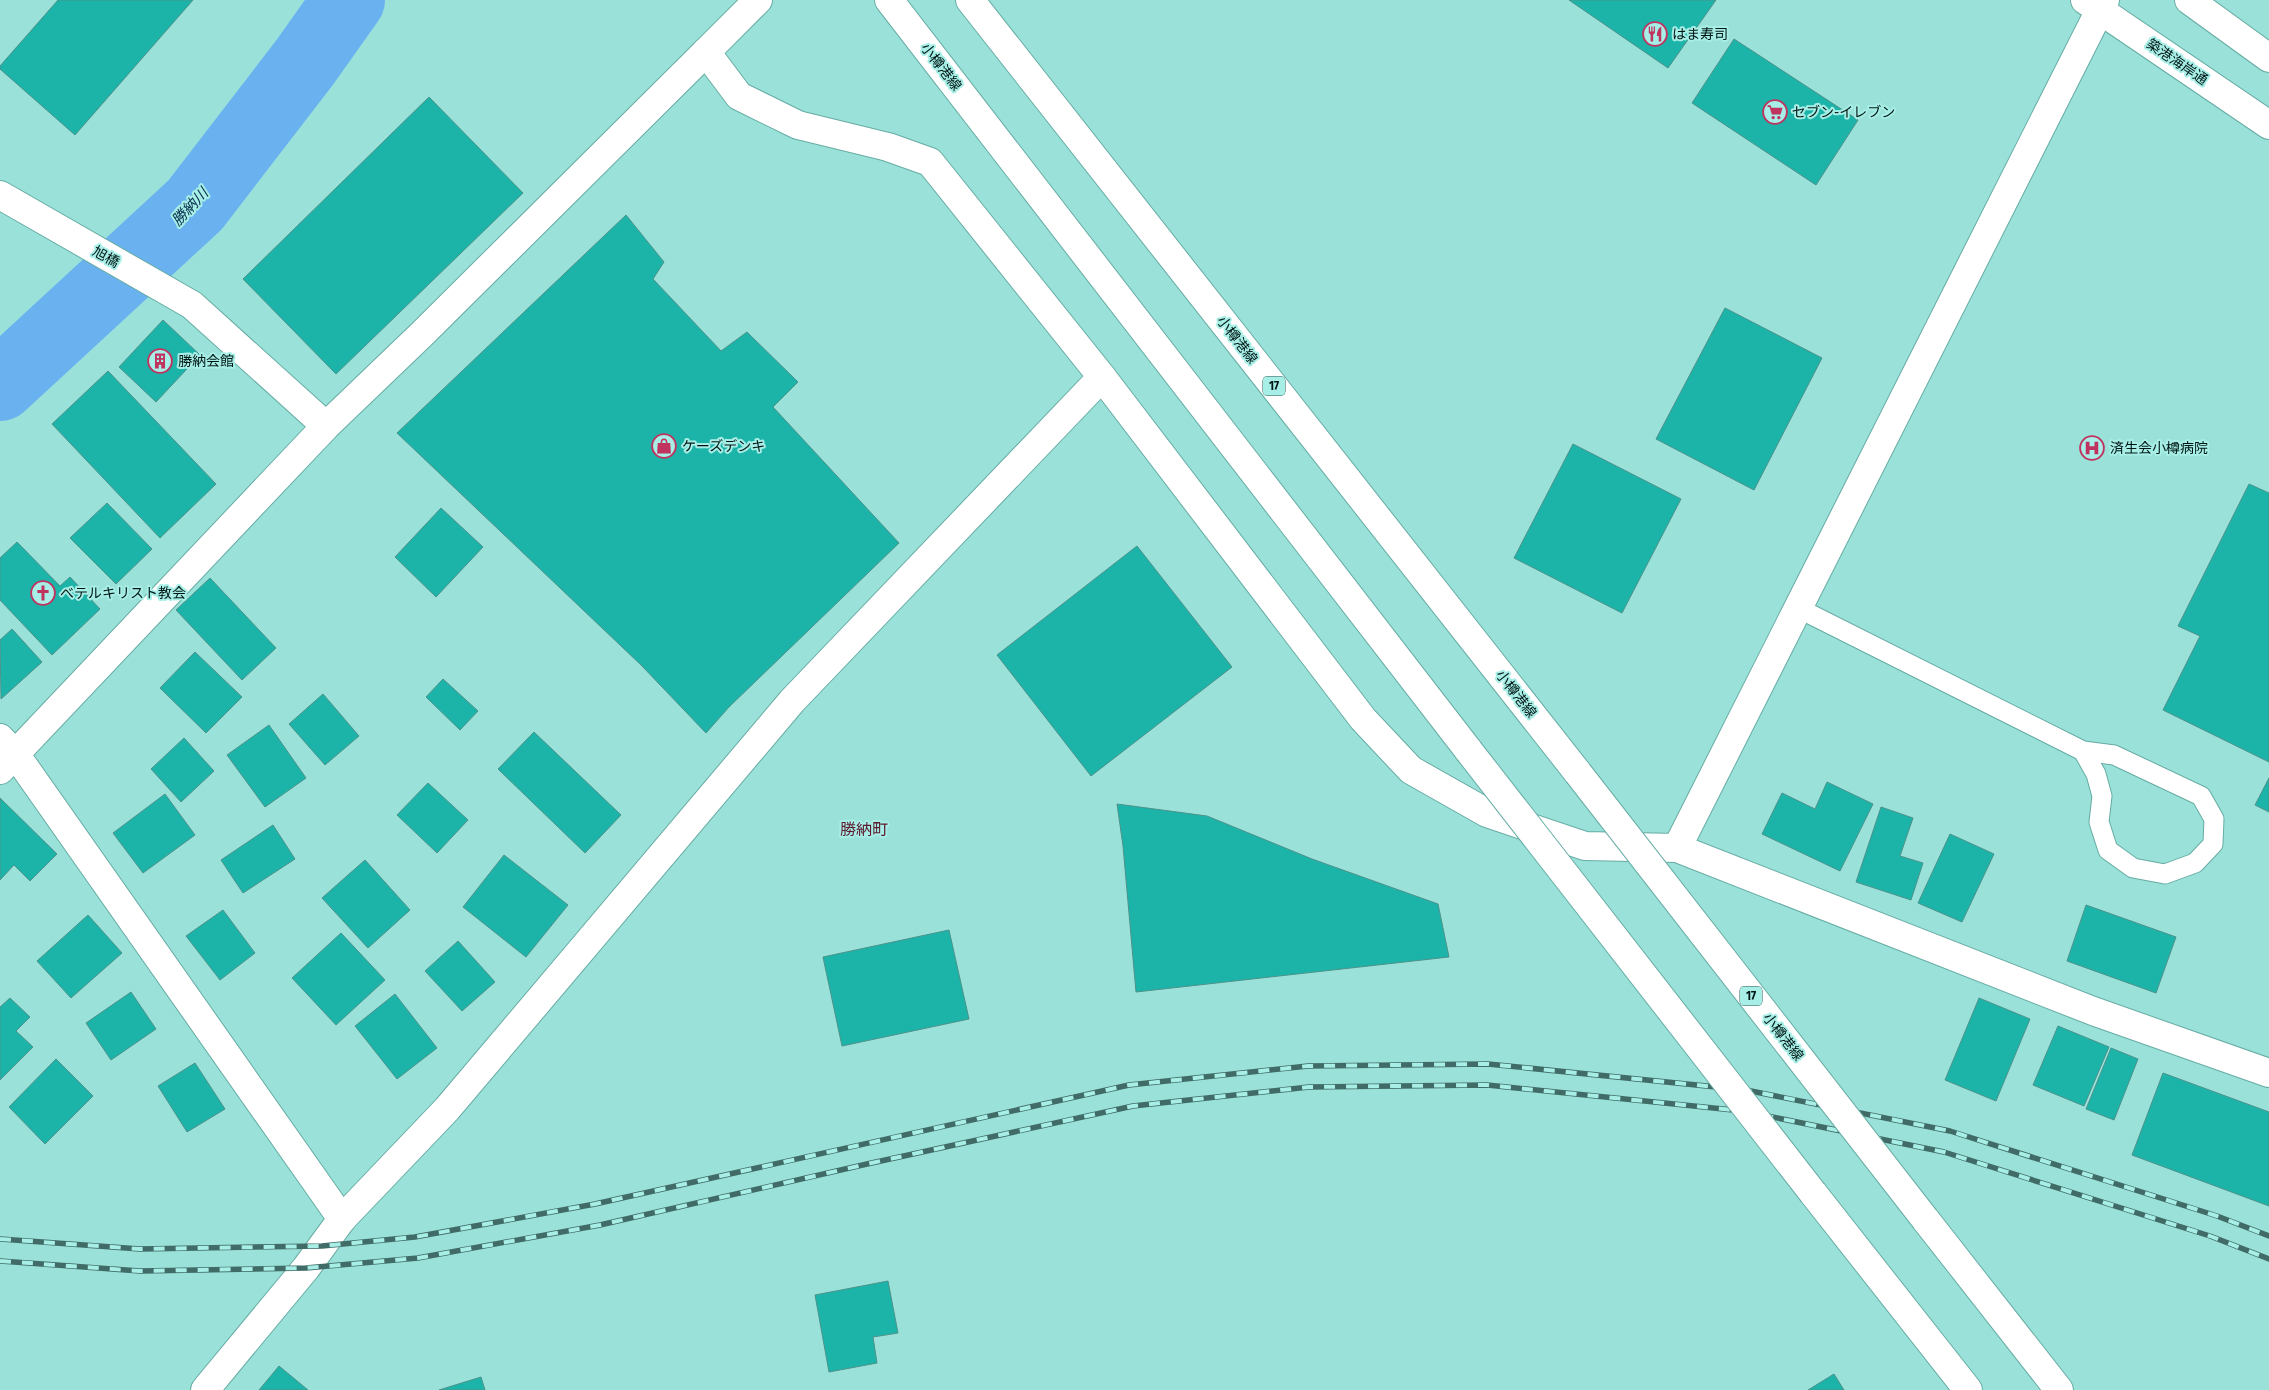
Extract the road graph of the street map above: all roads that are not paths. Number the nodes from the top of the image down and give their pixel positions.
1 (758, 0) edge
2 (889, 0) edge
3 (970, 0) edge
4 (2189, 0) edge
5 (2097, 4) edge
6 (706, 52) junction
7 (2269, 58) edge
8 (2269, 125) edge
9 (10, 202) edge
10 (1102, 377) junction
11 (326, 426) junction
12 (1798, 608) junction
13 (2083, 751) junction
14 (5, 754) edge
15 (1677, 848) junction
16 (2269, 1073) edge
17 (342, 1219) junction
18 (205, 1390) edge
19 (1968, 1390) edge
20 (2059, 1390) edge

1 - 6 street
2 - 19 street, 小樽港線, bridge
3 - 20 street, 小樽港線 / 17, bridge
4 - 7 street
5 - 8 street, 築港海岸通
5 - 12 street
6 - 10 street
6 - 11 street
9 - 11 street, 旭橋
10 - 15 street
10 - 17 street
11 - 14 street
12 - 13 lane
12 - 15 street
13 - 13 lane
14 - 17 street
15 - 16 street
17 - 18 street

